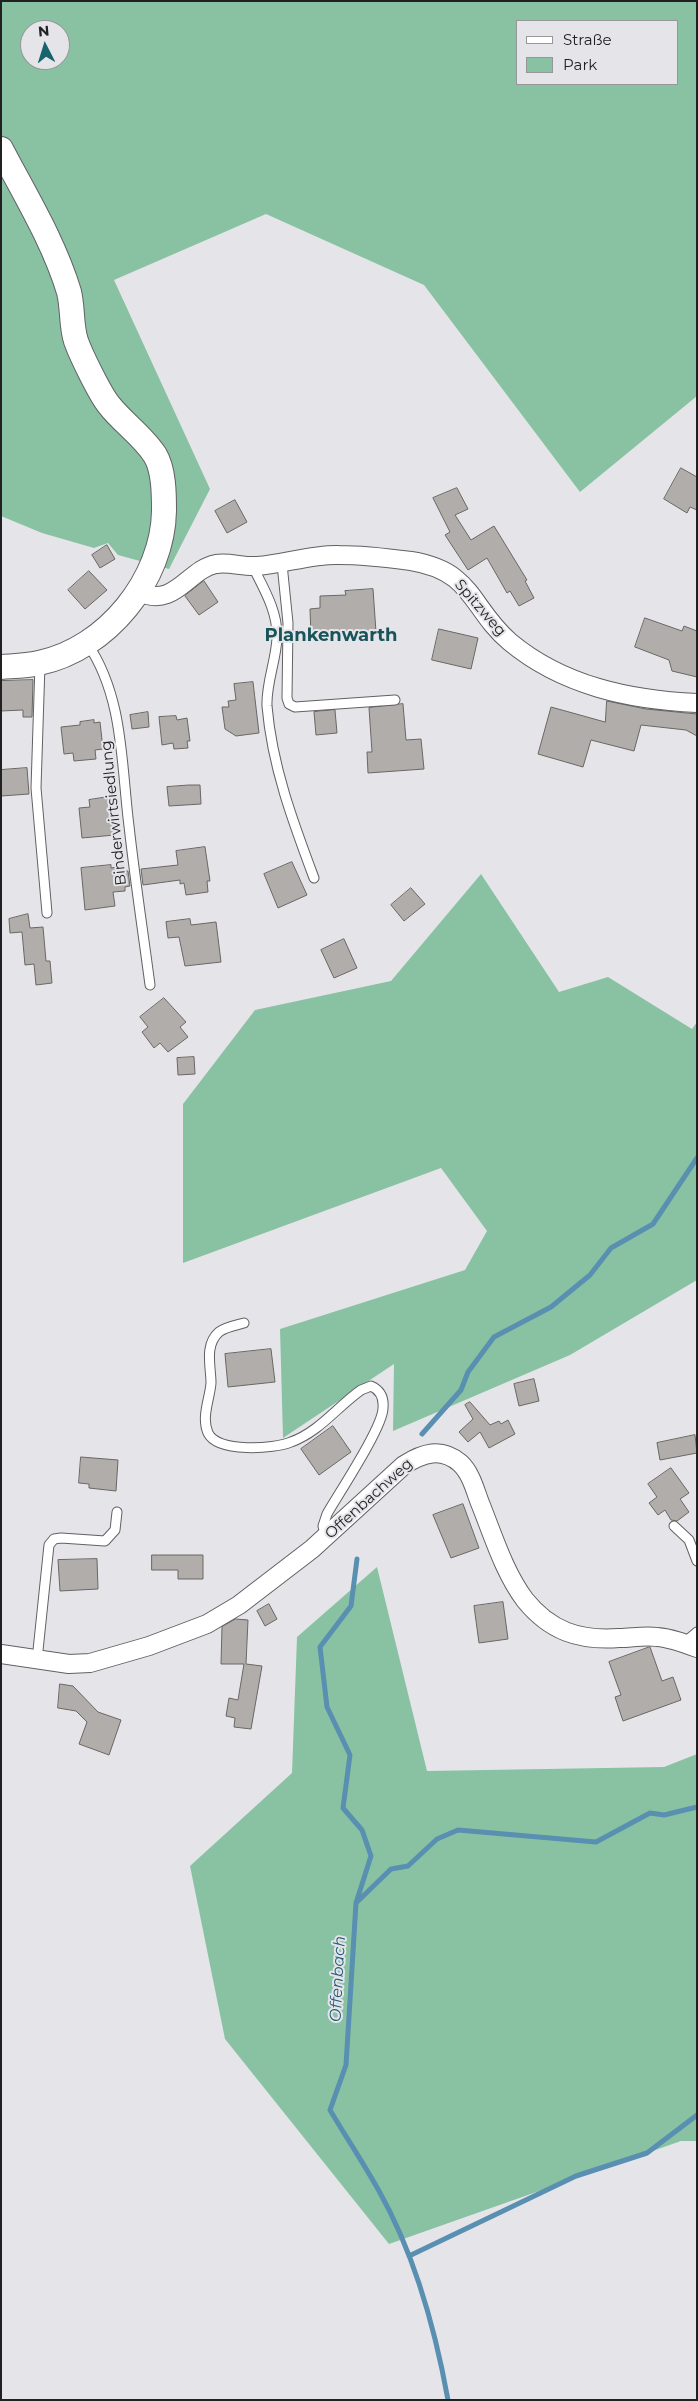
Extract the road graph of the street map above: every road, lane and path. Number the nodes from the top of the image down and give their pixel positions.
1 (1, 149) edge
2 (282, 564) junction
3 (253, 567) junction
4 (139, 592) junction
5 (87, 643) junction
6 (40, 663) junction
7 (1, 667) edge
8 (394, 700) dead end
9 (697, 703) edge
10 (314, 878) dead end
11 (48, 913) dead end
12 (150, 985) dead end
13 (244, 1322) dead end
14 (117, 1512) dead end
15 (674, 1526) dead end
16 (326, 1537) junction
17 (697, 1561) edge
18 (692, 1641) edge
19 (1, 1654) edge
20 (37, 1660) junction

1 - 4 main road
2 - 3 street, Spitzweg
2 - 8 lane
2 - 9 street, Spitzweg
3 - 4 street, Spitzweg
3 - 10 lane
4 - 5 main road
5 - 6 main road
5 - 12 lane, Binderwirtsiedlung
6 - 7 main road
6 - 11 lane
13 - 16 lane
14 - 20 lane
15 - 17 lane
16 - 18 street, Offenbachweg
16 - 20 street, Offenbachweg
19 - 20 street, Offenbachweg

